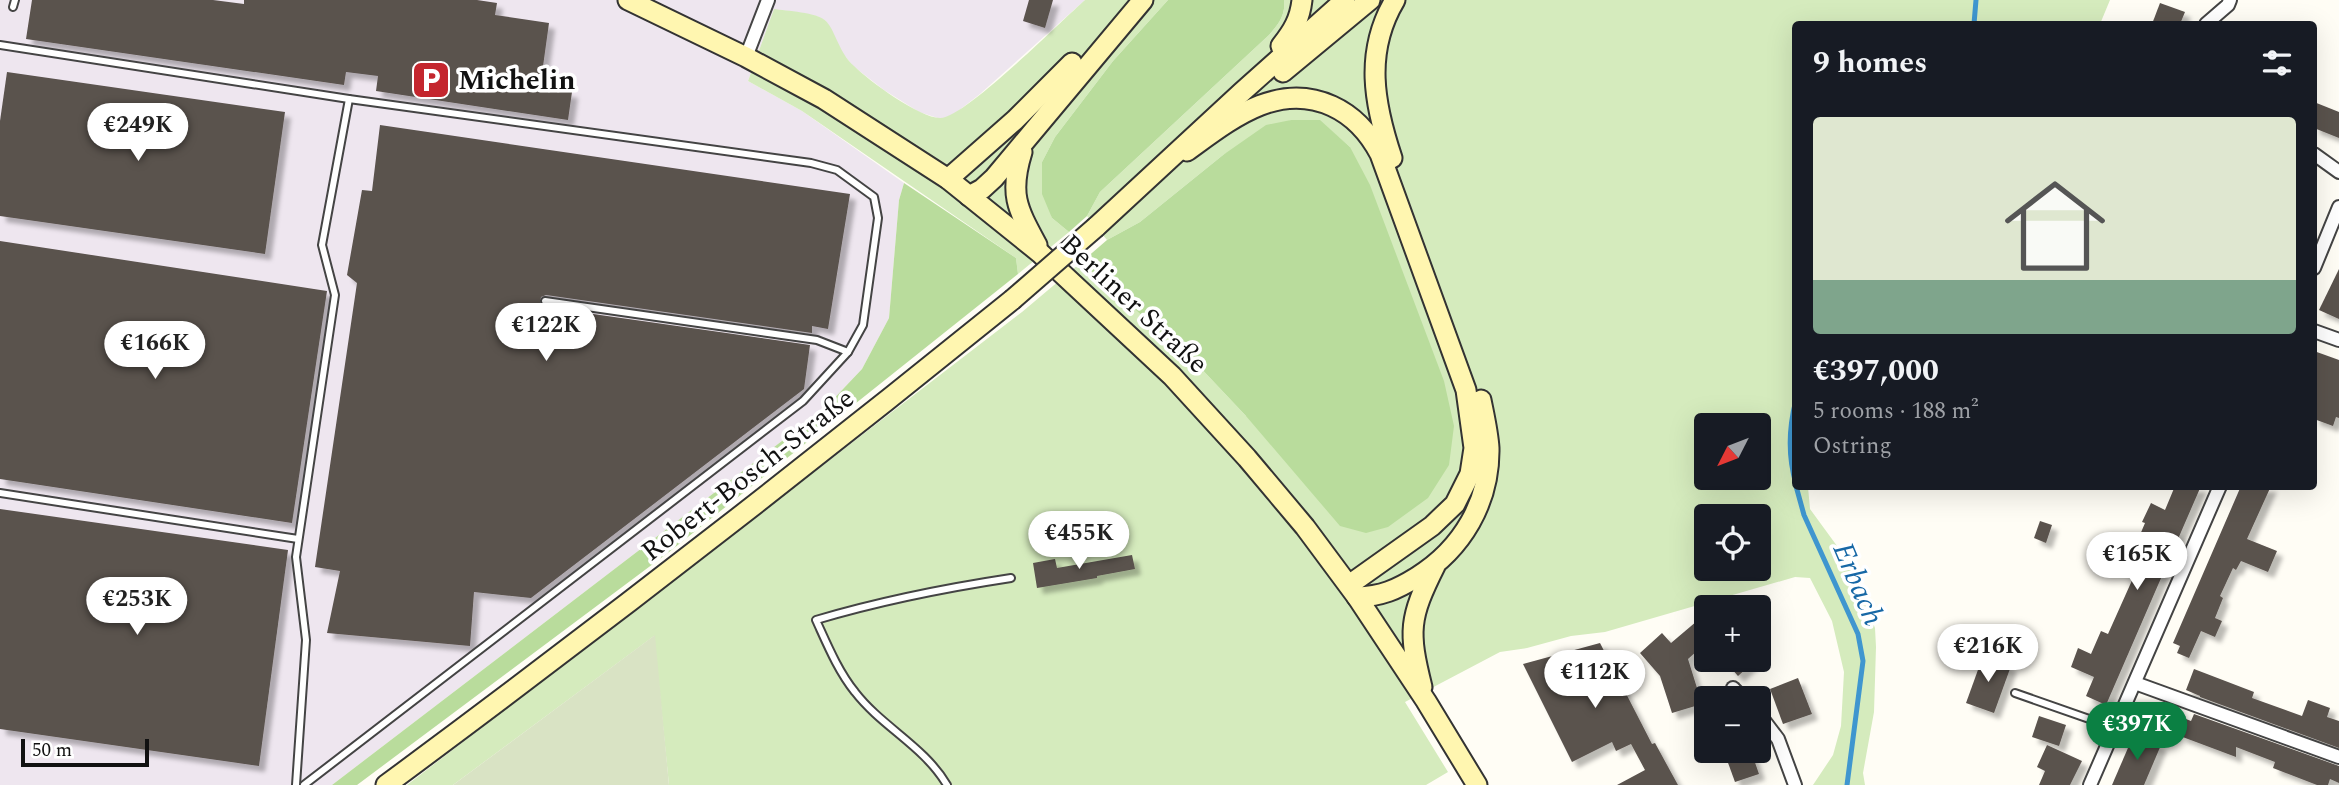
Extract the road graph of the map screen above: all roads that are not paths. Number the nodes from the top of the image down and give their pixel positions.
1 (628, 0) edge
2 (768, 0) edge
3 (1128, 0) edge
4 (1143, 0) edge
5 (1302, 0) edge
6 (1345, 0) edge
7 (1370, 0) edge
8 (1395, 0) edge
9 (2230, 0) edge
10 (2210, 21) edge
11 (0, 45) edge
12 (746, 57) junction
13 (1242, 92) junction
14 (349, 99) junction
15 (1380, 141) junction
16 (1024, 143) junction
17 (1187, 151) junction
18 (2317, 157) edge
19 (1389, 164) junction
20 (2339, 172) edge
21 (948, 179) junction
22 (1133, 194) junction
23 (969, 196) junction
24 (2339, 207) edge
25 (1040, 253) junction
26 (2317, 261) edge
27 (545, 301) dead end
28 (2317, 332) edge
29 (2339, 340) edge
30 (848, 352) junction
31 (2218, 490) edge
32 (0, 493) edge
33 (298, 539) junction
34 (1435, 566) junction
35 (1011, 578) dead end
36 (1353, 591) junction
37 (2135, 683) junction
38 (2015, 693) dead end
39 (1426, 701) junction
40 (2115, 728) junction
41 (1771, 730) edge
42 (2339, 757) edge
43 (296, 785) edge
44 (304, 785) edge
45 (386, 785) edge
46 (947, 785) edge
47 (1477, 785) edge
48 (1795, 785) edge
49 (2090, 785) edge

1 - 12 main road, Berliner Straße
2 - 12 street
3 - 21 main road
4 - 16 main road
5 - 13 main road
6 - 13 main road, Robert-Bosch-Straße
7 - 17 main road, Robert-Bosch-Straße
8 - 15 main road
9 - 10 street
11 - 14 lane
12 - 21 main road, Berliner Straße
13 - 22 main road, Robert-Bosch-Straße
14 - 30 lane
14 - 33 lane
15 - 17 main road
15 - 19 main road
16 - 23 main road
16 - 25 main road
17 - 22 main road, Robert-Bosch-Straße
18 - 20 street
19 - 34 main road
19 - 36 main road
21 - 23 main road, Berliner Straße
22 - 45 main road, Robert-Bosch-Straße, bridge
23 - 25 main road, Berliner Straße
24 - 26 street
25 - 36 main road, Berliner Straße
27 - 30 lane
28 - 29 street
30 - 44 lane
31 - 37 street
32 - 33 lane
33 - 43 lane
34 - 36 main road
34 - 39 main road
35 - 46 lane
36 - 39 main road, Berliner Straße
37 - 40 street
37 - 42 street
38 - 40 lane
39 - 47 main road, Berliner Straße
40 - 49 street
41 - 48 street

